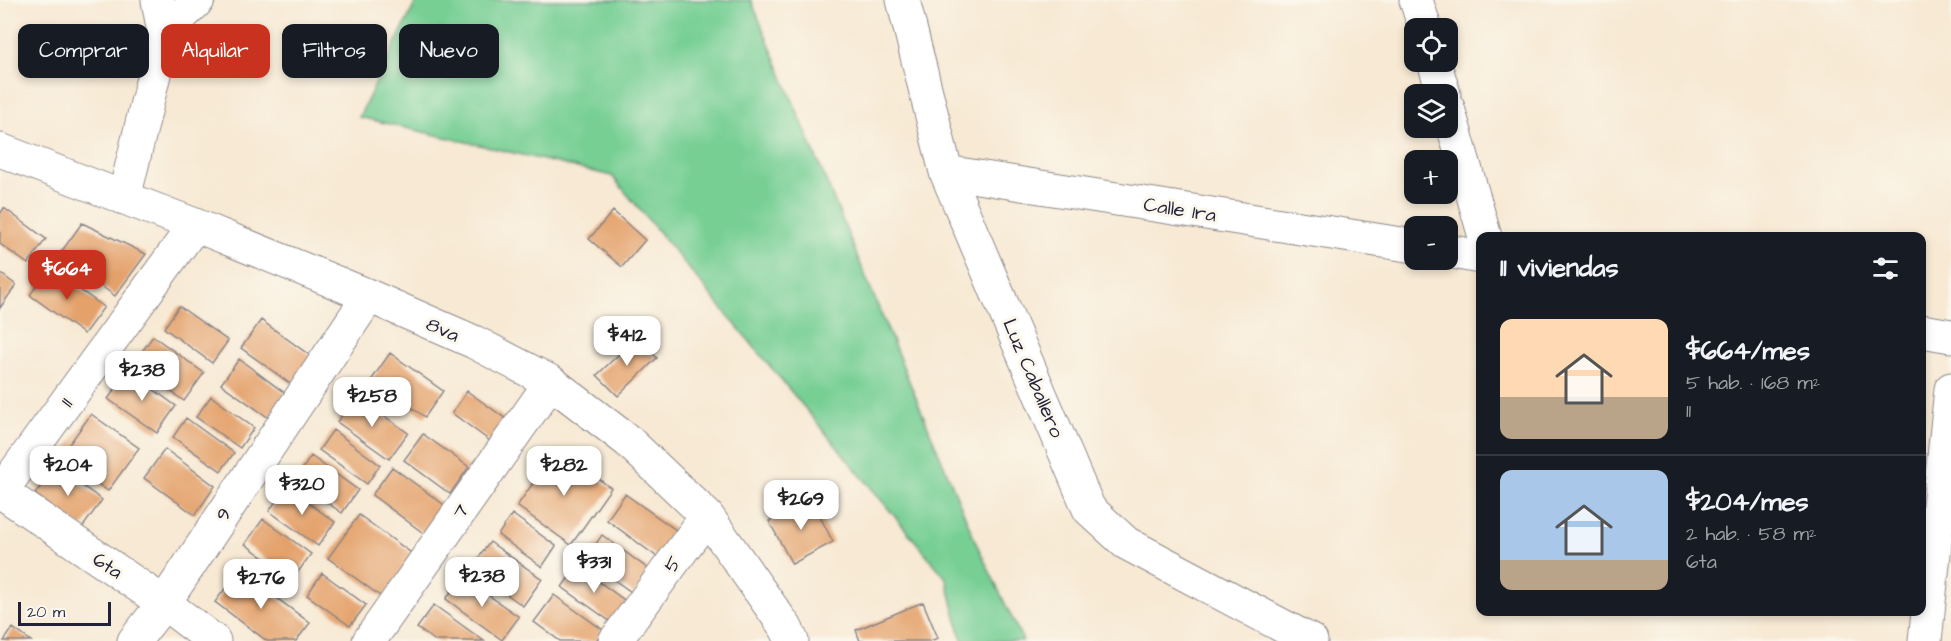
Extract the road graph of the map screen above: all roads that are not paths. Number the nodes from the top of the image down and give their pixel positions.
1 (159, 0) edge
2 (198, 0) edge
3 (903, 0) edge
4 (1416, 0) edge
5 (1422, 18) edge
6 (163, 24) edge
7 (173, 24) edge
8 (161, 45) edge
9 (1457, 138) edge
10 (0, 150) edge
11 (946, 172) junction
12 (124, 198) junction
13 (195, 225) junction
14 (1484, 232) edge
15 (1404, 244) edge
16 (1458, 253) edge
17 (1476, 256) edge
18 (369, 296) junction
19 (1926, 332) edge
20 (1951, 336) edge
21 (551, 382) junction
22 (1951, 389) edge
23 (0, 492) edge
24 (707, 516) junction
25 (1942, 561) edge
26 (164, 603) junction
27 (134, 641) edge
28 (214, 641) edge
29 (369, 641) edge
30 (615, 641) edge
31 (792, 641) edge
32 (1311, 641) edge
33 (1925, 641) edge

1 - 6 street
2 - 7 street
3 - 11 street, Luz Caballero
4 - 5 street
8 - 12 street
9 - 14 street
10 - 12 street, 8va
11 - 15 street, Calle 1ra
11 - 32 street, Luz Caballero
12 - 13 street, 8va
13 - 18 street, 8va
13 - 23 street, 11
16 - 17 street
18 - 21 street, 8va
18 - 26 street, 9
19 - 20 street
21 - 24 street, 8va
21 - 29 street, 7
22 - 25 street
23 - 26 street, 6ta
24 - 30 street, 5
24 - 31 street, 8va
25 - 33 street
26 - 27 street, 9
26 - 28 street, 6ta

